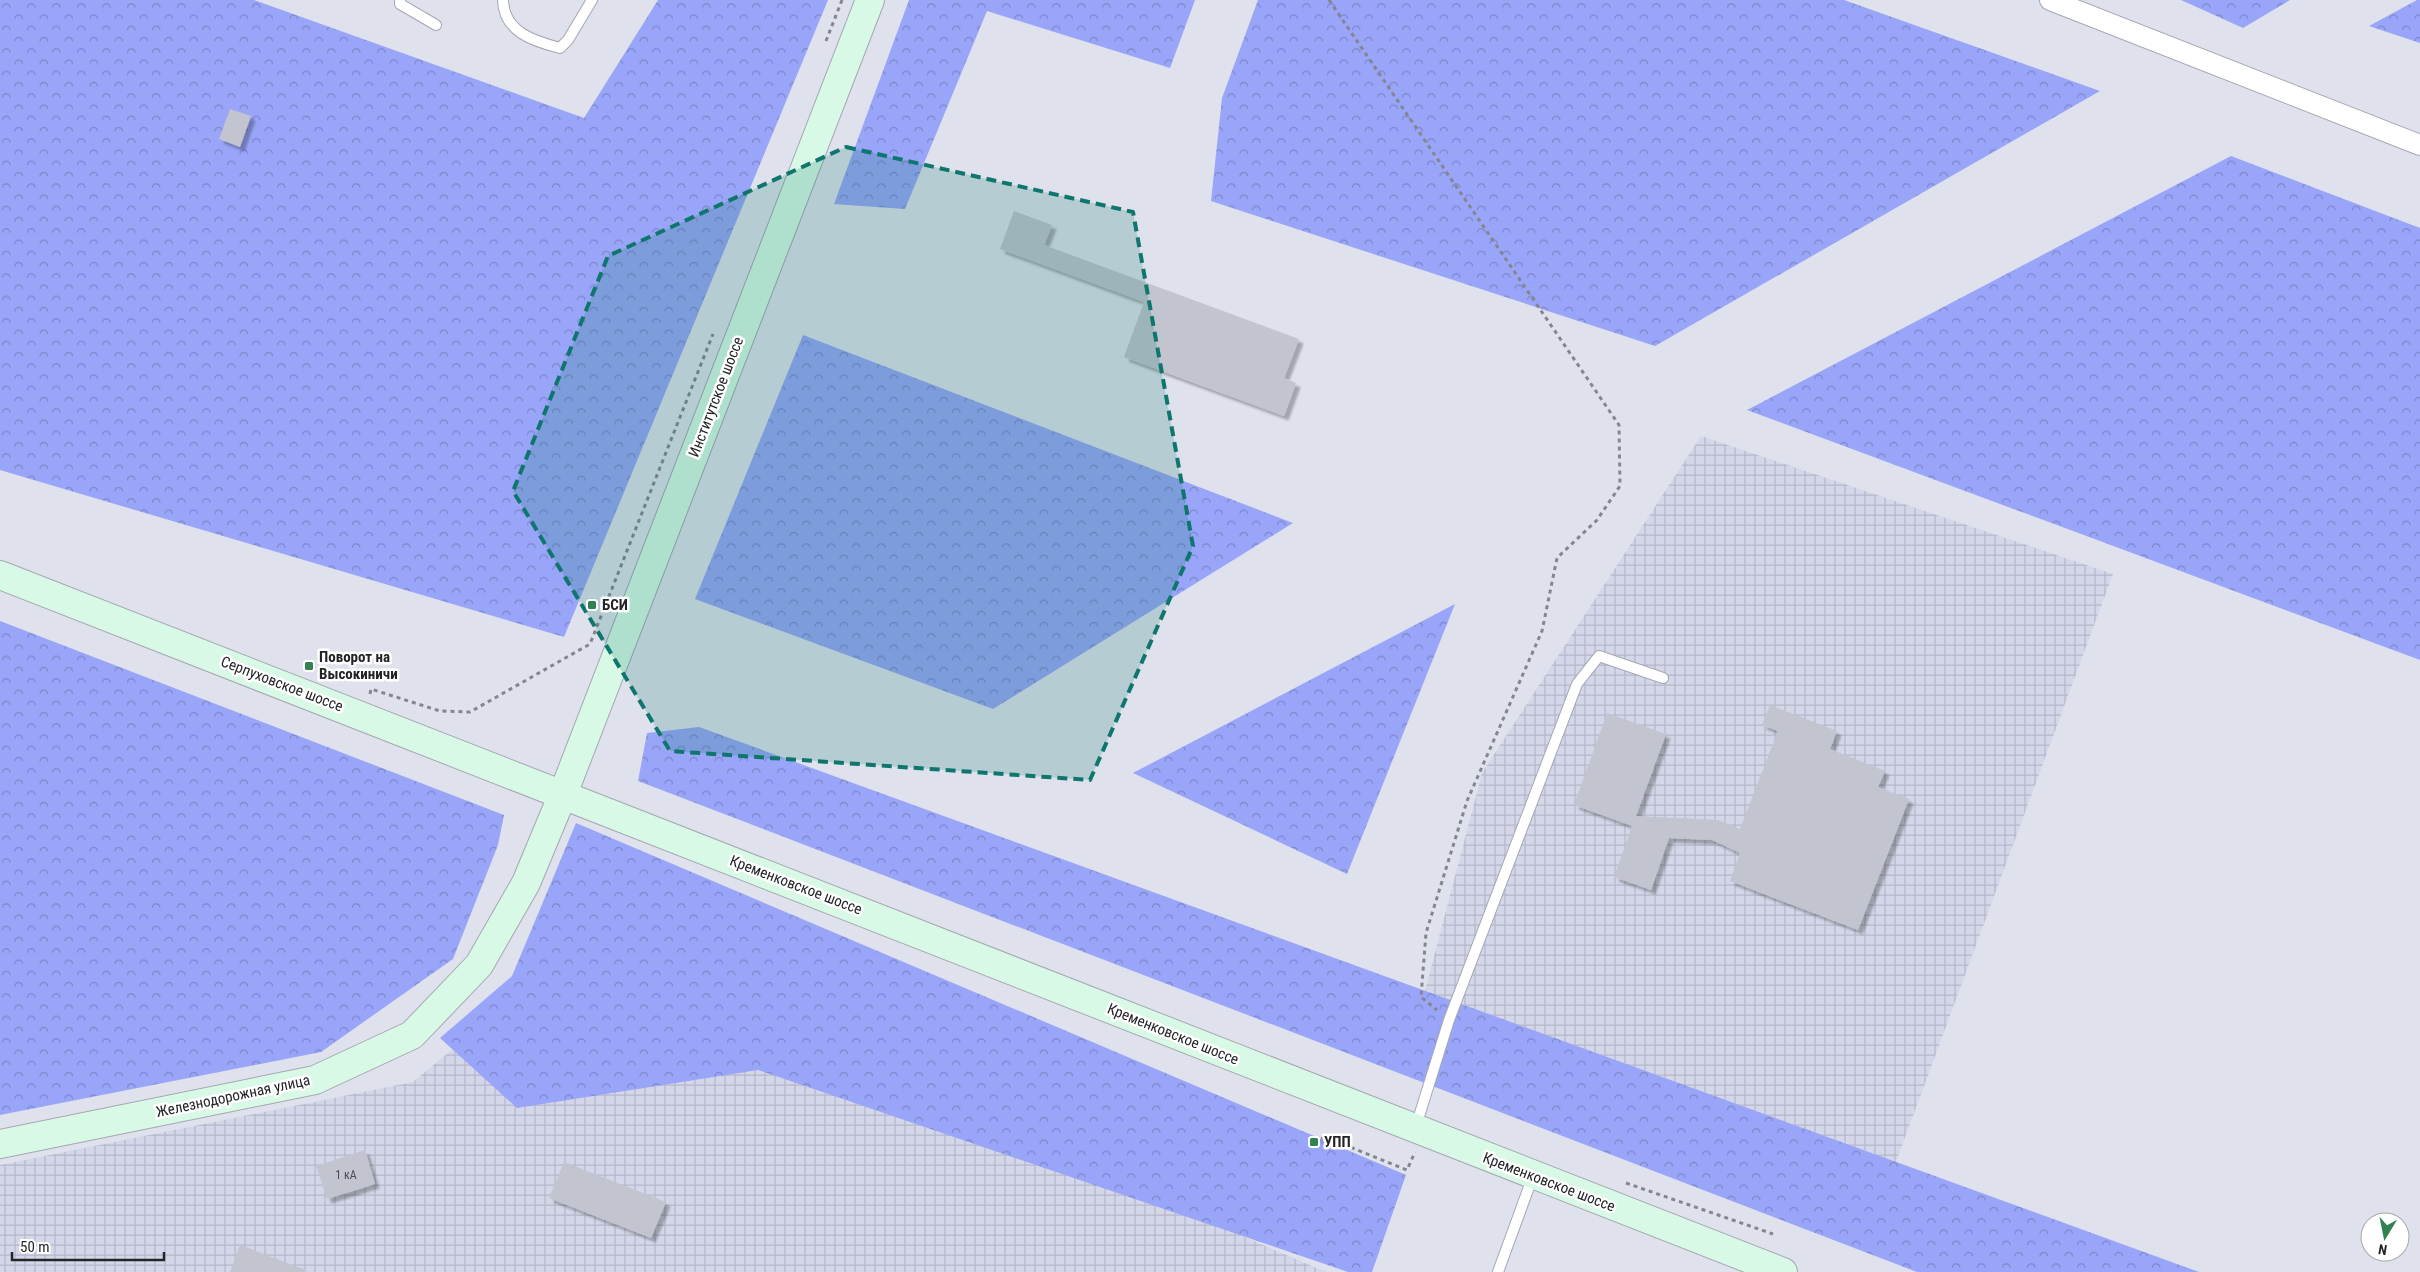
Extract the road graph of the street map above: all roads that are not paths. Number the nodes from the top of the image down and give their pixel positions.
1 (400, 0) edge
2 (503, 0) edge
3 (592, 0) edge
4 (870, 0) edge
5 (2050, 0) edge
6 (436, 25) dead end
7 (2420, 145) edge
8 (0, 575) edge
9 (1663, 678) dead end
10 (563, 794) junction
11 (1419, 1131) junction
12 (0, 1144) edge
13 (1533, 1176) junction
14 (1498, 1272) edge
15 (1783, 1272) edge

1 - 6 lane
2 - 3 lane
4 - 10 main road, Институтское шоссе
5 - 7 street
8 - 10 main road, Серпуховское шоссе
9 - 11 lane
10 - 11 main road, Кременковское шоссе
10 - 12 main road, Железнодорожная улица
11 - 13 main road, Кременковское шоссе
13 - 14 lane
13 - 15 main road, Кременковское шоссе

